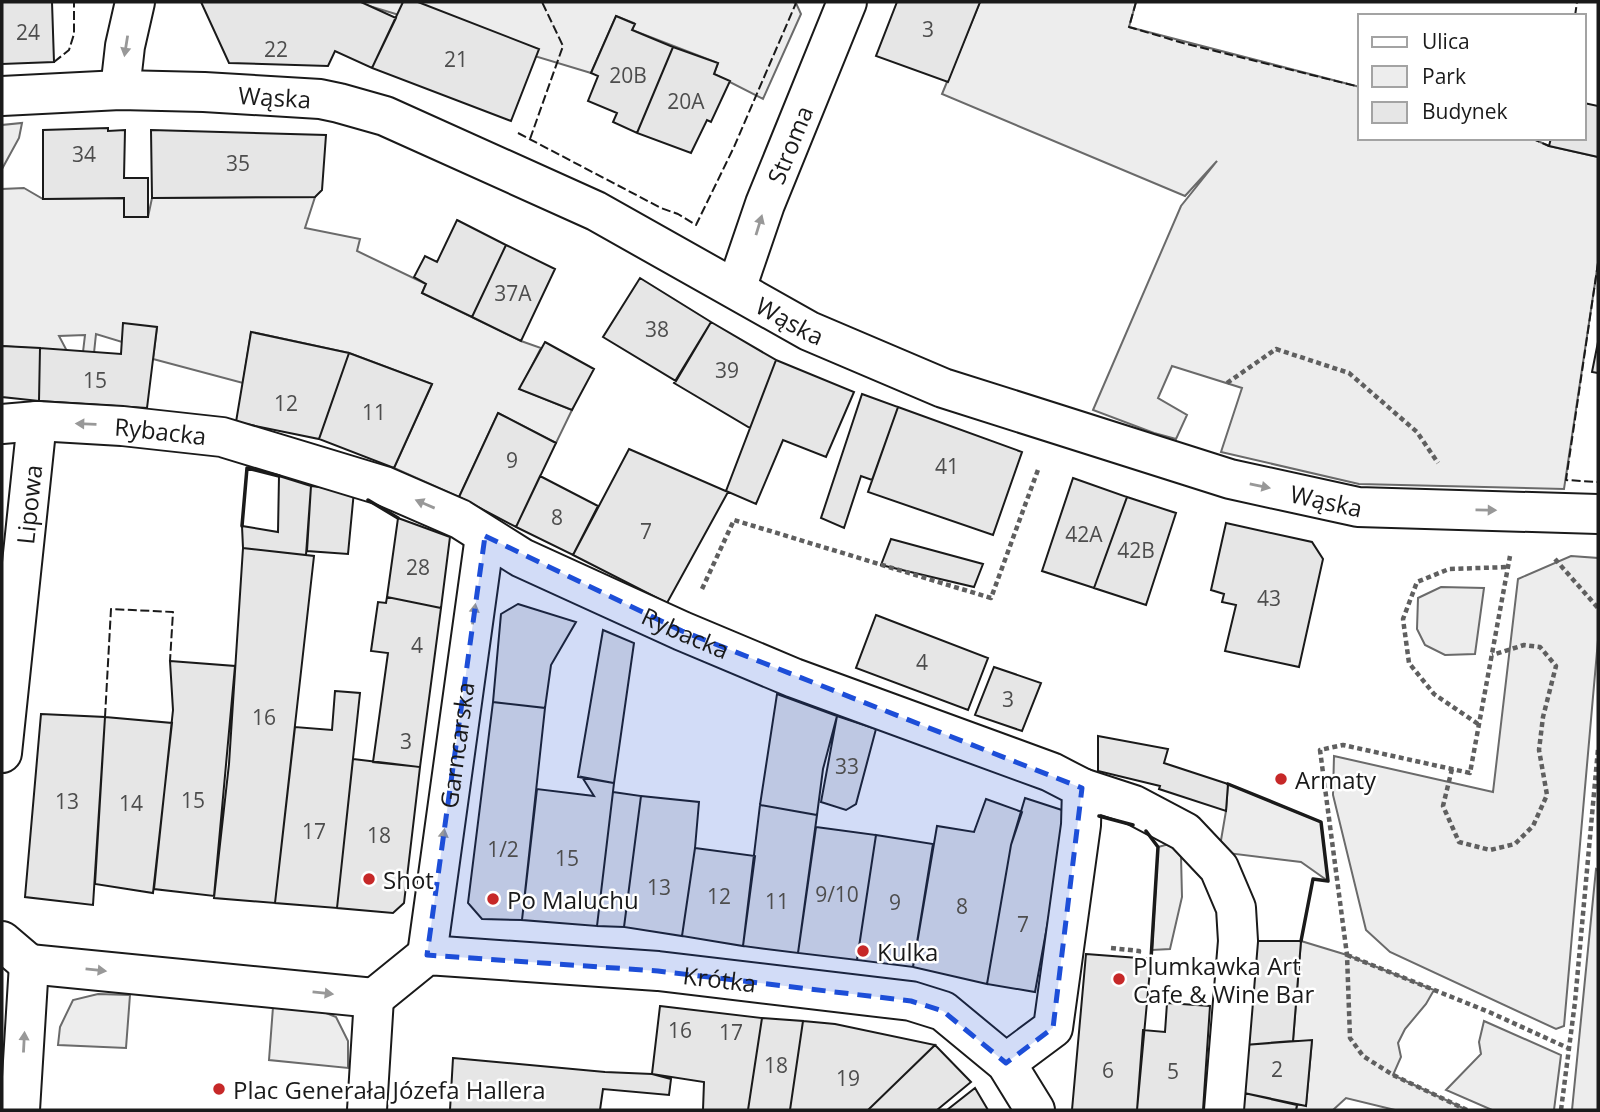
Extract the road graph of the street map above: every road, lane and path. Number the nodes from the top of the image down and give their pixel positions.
1 (135, 2) edge
2 (847, 2) edge
3 (120, 90) junction
4 (2, 96) edge
5 (736, 289) junction
6 (1227, 383) dead end
7 (19, 422) edge
8 (1055, 423) junction
9 (1463, 510) junction
10 (1513, 511) junction
11 (1598, 514) edge
12 (485, 536) junction
13 (1552, 556) dead end
14 (1509, 567) junction
15 (10, 584) edge
16 (1598, 608) edge
17 (682, 631) junction
18 (1492, 655) junction
19 (1478, 724) junction
20 (1598, 749) edge
21 (2, 753) edge
22 (1452, 769) junction
23 (1082, 788) junction
24 (1121, 948) dead end
25 (15, 952) edge
26 (427, 955) junction
27 (1348, 955) junction
28 (1138, 958) dead end
29 (374, 998) junction
30 (1568, 1048) junction
31 (1006, 1063) junction
32 (20, 1110) edge
33 (367, 1110) edge
34 (1035, 1110) edge
35 (1224, 1110) edge
36 (1467, 1110) edge
37 (1561, 1110) edge

1 -> 3 street
5 -> 2 street, Stroma
3 - 4 street, Wąska
3 - 5 street, Wąska
5 - 8 street, Wąska
6 - 9 path
12 -> 7 street, Rybacka
7 - 15 street, Lipowa
8 -> 9 street, Wąska
8 - 17 path
9 -> 10 street, Wąska
10 - 11 street, Wąska
10 - 14 path
12 - 17 street, Rybacka
26 -> 12 street, Garncarska
13 - 16 path
14 - 18 path
14 - 19 path
15 - 21 street, Lipowa
17 - 23 street, Rybacka
18 - 19 path
18 - 22 path
19 - 22 path
20 - 30 path
22 - 27 path
23 - 31 street
23 - 35 street, Rybacka
24 - 28 path
25 -> 29 street
32 -> 25 street
26 - 29 street
26 - 31 street, Krótka
27 - 30 path
27 - 36 path
29 - 33 street
30 - 37 path
31 - 34 street, Krótka

